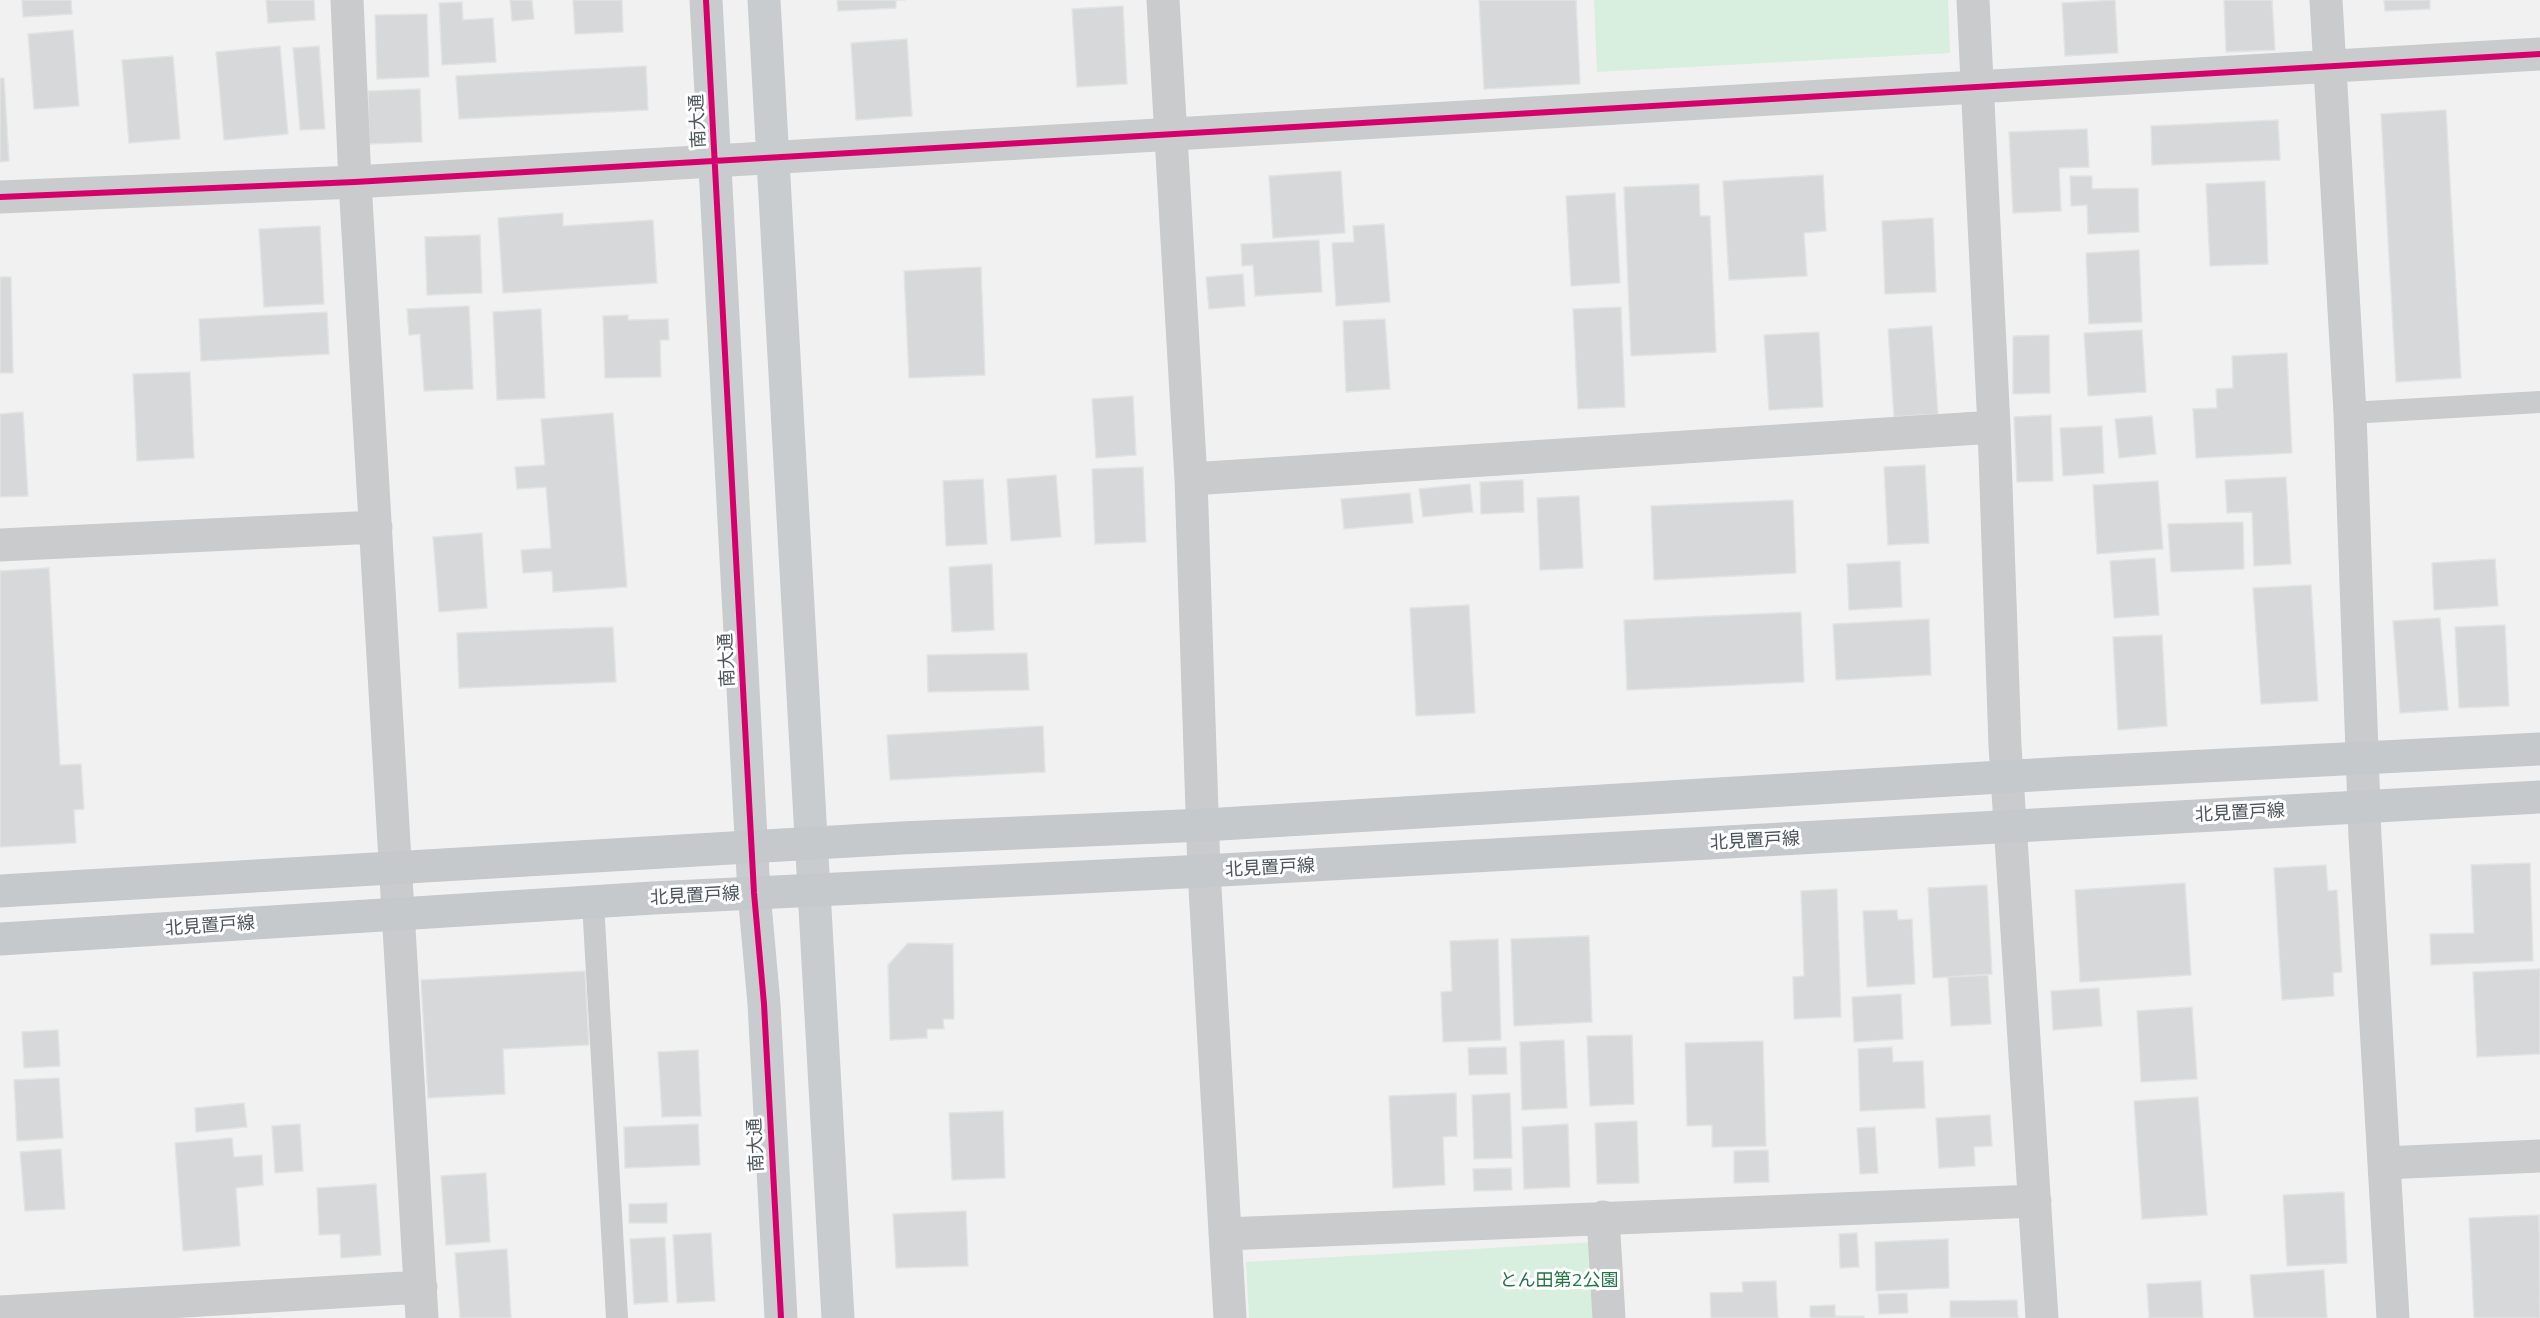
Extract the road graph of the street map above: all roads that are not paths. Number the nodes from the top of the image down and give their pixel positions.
1 (347, 0) edge
2 (706, 0) edge
3 (764, 0) edge
4 (1163, 0) edge
5 (1973, 0) edge
6 (2326, 0) edge
7 (2540, 54) edge
8 (2330, 64) junction
9 (1979, 87) junction
10 (1171, 134) junction
11 (772, 157) junction
12 (715, 161) junction
13 (355, 182) junction
14 (0, 197) edge
15 (2540, 402) edge
16 (2350, 413) junction
17 (1994, 427) junction
18 (1191, 479) junction
19 (376, 527) junction
20 (0, 545) edge
21 (2540, 749) edge
22 (2362, 758) junction
23 (2008, 777) junction
24 (2540, 797) edge
25 (2364, 806) junction
26 (1204, 825) junction
27 (2012, 827) junction
28 (812, 844) junction
29 (752, 848) junction
30 (395, 867) junction
31 (1204, 871) junction
32 (814, 890) junction
33 (0, 891) edge
34 (754, 893) junction
35 (593, 903) junction
36 (397, 914) junction
37 (0, 939) edge
38 (2540, 1156) edge
39 (2384, 1163) junction
40 (2035, 1200) junction
41 (1603, 1217) junction
42 (1225, 1234) junction
43 (422, 1303) edge
44 (0, 1312) edge
45 (617, 1318) edge
46 (781, 1318) edge
47 (838, 1318) edge
48 (1230, 1318) edge
49 (1609, 1318) edge
50 (2042, 1318) edge
51 (2393, 1318) edge

1 - 13 street
2 - 12 street, 南大通
3 - 11 street
4 - 10 street
5 - 9 street
6 - 8 street
7 - 8 street
8 - 9 street
8 - 16 street
9 - 10 street
9 - 17 street
10 - 11 street
10 - 18 street
11 - 12 street
11 - 28 street
12 - 13 street
12 - 29 street, 南大通
13 - 14 street
13 - 19 street
15 - 16 lane
16 - 22 street
17 - 18 street
17 - 23 street
18 - 26 street
19 - 20 street
19 - 30 street
21 - 22 main road
22 - 23 main road
22 - 25 street
23 - 26 main road
23 - 27 street
24 - 25 main road, 北見置戸線
25 - 27 main road, 北見置戸線
25 - 39 street
26 - 28 main road
26 - 31 street
27 - 31 main road, 北見置戸線
27 - 40 street
28 - 29 main road
28 - 32 street
29 - 30 main road
29 - 34 street, 南大通
30 - 33 main road
30 - 36 street
31 - 32 main road, 北見置戸線
31 - 42 street
32 - 34 main road, 北見置戸線
32 - 47 street
34 - 35 main road, 北見置戸線
34 - 46 street, 南大通
35 - 36 main road, 北見置戸線
35 - 45 lane
36 - 37 main road, 北見置戸線
36 - 43 street
38 - 39 street
39 - 51 street
40 - 41 street
40 - 50 street
41 - 42 street
41 - 49 street
42 - 48 street
43 - 44 street

